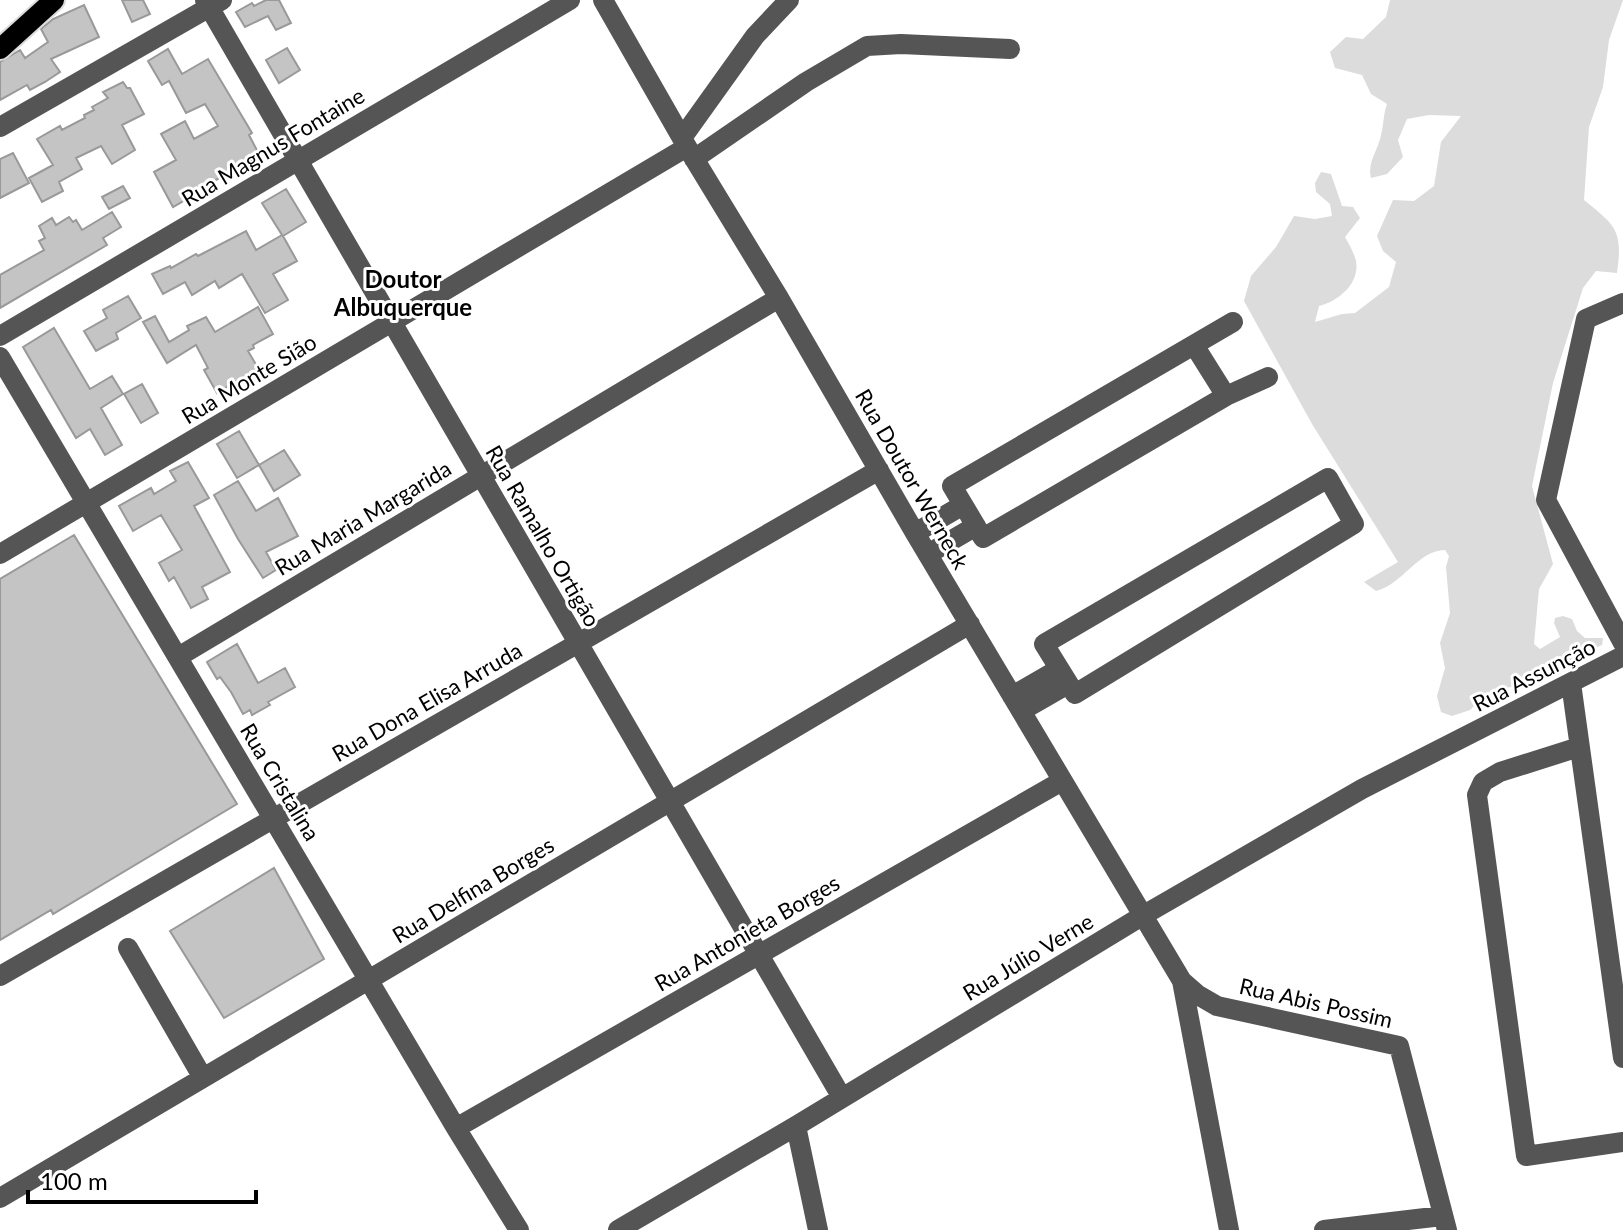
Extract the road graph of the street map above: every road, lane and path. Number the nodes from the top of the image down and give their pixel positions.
1 (54, 0) edge
2 (570, 0) edge
3 (603, 0) edge
4 (789, 0) edge
5 (212, 3) edge
6 (0, 49) edge
7 (1010, 49) dead end
8 (0, 127) edge
9 (687, 148) junction
10 (298, 161) junction
11 (779, 298) junction
12 (1623, 303) edge
13 (390, 322) junction
14 (1233, 322) dead end
15 (0, 336) edge
16 (1194, 345) junction
17 (0, 357) edge
18 (1268, 377) dead end
19 (1226, 396) junction
20 (879, 470) junction
21 (481, 476) junction
22 (87, 503) junction
23 (963, 505) junction
24 (976, 526) junction
25 (915, 533) junction
26 (0, 554) edge
27 (928, 554) junction
28 (970, 624) junction
29 (578, 643) junction
30 (1623, 643) edge
31 (1623, 656) edge
32 (178, 657) junction
33 (1063, 676) junction
34 (1571, 683) junction
35 (1016, 704) junction
36 (1468, 736) joint
37 (1579, 747) junction
38 (1062, 781) junction
39 (670, 802) junction
40 (274, 818) junction
41 (1142, 916) junction
42 (128, 948) dead end
43 (758, 954) junction
44 (0, 976) edge
45 (369, 979) junction
46 (1182, 981) junction
47 (1623, 1058) edge
48 (203, 1078) junction
49 (841, 1096) junction
50 (796, 1126) junction
51 (456, 1128) junction
52 (1623, 1142) edge
53 (0, 1198) edge
54 (1445, 1223) edge
55 (519, 1230) edge
56 (618, 1230) edge
57 (818, 1230) edge
58 (1229, 1230) edge
59 (1324, 1230) edge

1 - 6 main road
2 - 10 street, Rua Magnus Fontaine
3 - 9 street, Rua Doutor Werneck
4 - 9 street
5 - 8 street
5 - 10 street, Rua Ramalho Ortigão
7 - 9 street, Rua Monte Sião
9 - 11 street, Rua Doutor Werneck
9 - 13 street, Rua Monte Sião
10 - 13 street, Rua Ramalho Ortigão
10 - 15 street, Rua Magnus Fontaine
11 - 20 street, Rua Doutor Werneck
11 - 21 street, Rua Maria Margarida
12 - 30 street
13 - 21 street, Rua Ramalho Ortigão
13 - 22 street, Rua Monte Sião
14 - 16 street
16 - 19 street
16 - 23 street
17 - 22 street, Rua Cristalina
18 - 19 street
19 - 24 street
20 - 25 street, Rua Doutor Werneck
20 - 29 street, Rua Dona Elisa Arruda
21 - 29 street, Rua Ramalho Ortigão
21 - 32 street, Rua Maria Margarida
22 - 26 street, Rua Monte Sião
22 - 32 street, Rua Cristalina
23 - 24 street
23 - 25 street
24 - 27 street
25 - 27 street, Rua Doutor Werneck
27 - 28 street, Rua Doutor Werneck
28 - 35 street, Rua Doutor Werneck
28 - 39 street, Rua Delfina Borges
29 - 39 street, Rua Ramalho Ortigão
29 - 40 street, Rua Dona Elisa Arruda
31 - 34 street, Rua Assunção
32 - 40 street, Rua Cristalina
33 - 33 street
33 - 35 street
34 - 36 street, Rua Assunção
34 - 37 street
35 - 38 street, Rua Doutor Werneck
36 - 41 street, Rua Júlio Verne
37 - 47 street
37 - 52 street
38 - 41 street, Rua Doutor Werneck
38 - 43 street, Rua Antonieta Borges
39 - 43 street, Rua Ramalho Ortigão
39 - 45 street, Rua Delfina Borges
40 - 44 street, Rua Dona Elisa Arruda
40 - 45 street, Rua Cristalina
41 - 46 street, Rua Doutor Werneck
41 - 49 street, Rua Júlio Verne
42 - 48 street
43 - 49 street, Rua Ramalho Ortigão
43 - 51 street, Rua Antonieta Borges
45 - 48 street, Rua Delfina Borges
45 - 51 street, Rua Cristalina
46 - 54 street, Rua Abis Possim
46 - 58 street
48 - 53 street, Rua Delfina Borges
49 - 50 street, Rua Júlio Verne
50 - 56 street, Rua Júlio Verne
50 - 57 street
51 - 55 street, Rua Cristalina
54 - 59 street

